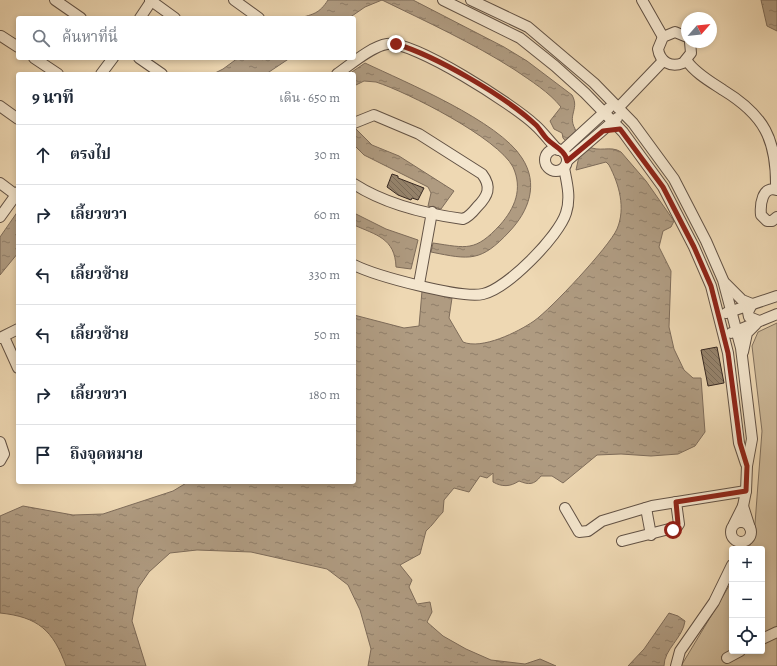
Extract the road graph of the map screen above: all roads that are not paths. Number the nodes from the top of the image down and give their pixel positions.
1 (55, 0) edge
2 (151, 0) edge
3 (234, 0) edge
4 (443, 0) edge
5 (471, 0) edge
6 (642, 0) edge
7 (78, 16) edge
8 (141, 16) edge
9 (172, 16) edge
10 (256, 16) edge
11 (681, 34) edge
12 (1, 36) dead end
13 (663, 37) junction
14 (16, 46) edge
15 (691, 48) edge
16 (37, 60) edge
17 (112, 60) edge
18 (142, 60) edge
19 (663, 61) junction
20 (687, 61) junction
21 (55, 72) edge
22 (102, 72) edge
23 (159, 72) edge
24 (340, 72) edge
25 (595, 103) junction
26 (0, 106) edge
27 (619, 108) junction
28 (603, 112) junction
29 (16, 118) edge
30 (596, 121) junction
31 (356, 122) edge
32 (616, 125) junction
33 (545, 138) junction
34 (562, 149) junction
35 (545, 156) junction
36 (565, 165) junction
37 (553, 171) junction
38 (566, 179) junction
39 (0, 183) edge
40 (356, 185) edge
41 (776, 189) edge
42 (16, 192) edge
43 (16, 194) edge
44 (432, 212) junction
45 (0, 217) edge
46 (777, 217) edge
47 (356, 266) edge
48 (724, 282) junction
49 (419, 284) junction
50 (777, 296) edge
51 (752, 304) junction
52 (731, 311) junction
53 (777, 314) edge
54 (719, 316) junction
55 (759, 321) junction
56 (16, 330) edge
57 (736, 331) junction
58 (724, 336) junction
59 (2, 337) edge
60 (742, 358) junction
61 (16, 364) edge
62 (0, 442) edge
63 (0, 461) edge
64 (747, 466) junction
65 (746, 491) junction
66 (676, 502) junction
67 (742, 506) junction
68 (565, 508) dead end
69 (646, 508) junction
70 (734, 524) junction
71 (750, 528) junction
72 (651, 535) junction
73 (731, 536) junction
74 (622, 541) dead end
75 (744, 545) edge
76 (732, 546) edge
77 (729, 571) edge
78 (777, 632) edge
79 (765, 638) edge
80 (734, 654) edge
81 (727, 658) dead end
82 (676, 666) edge

1 - 7 street
2 - 8 street
2 - 9 street
3 - 10 street
4 - 25 street
5 - 27 street
6 - 13 street
11 - 13 street
12 - 14 street
13 - 19 street
15 - 20 street
16 - 21 street
17 - 22 street
18 - 23 street
19 - 20 street
19 - 27 street
20 - 41 street
24 - 33 street
25 - 28 street
25 - 30 street
26 - 29 street
27 - 28 street
27 - 32 street
27 - 48 street
28 - 30 street
28 - 32 street
30 - 34 street
31 - 44 street
32 - 36 street
32 - 54 street
33 - 34 street
33 - 35 street
34 - 35 street
34 - 36 street
35 - 37 street
36 - 37 street
36 - 38 street
37 - 38 street
38 - 49 street
39 - 42 street
40 - 44 street
41 - 46 street
43 - 45 street
44 - 49 street
47 - 49 street
48 - 51 street
48 - 52 street
50 - 51 street
51 - 52 street
51 - 55 street
52 - 54 street
52 - 57 street
53 - 55 street
54 - 58 street
55 - 57 street
55 - 60 street
56 - 59 street
57 - 58 street
57 - 60 street
58 - 64 street
59 - 61 street
60 - 64 street
62 - 63 street
64 - 65 street
65 - 66 street
65 - 67 street
66 - 69 street
66 - 72 street
67 - 70 street
67 - 71 street
68 - 69 street
69 - 72 street
70 - 71 street
70 - 73 street
71 - 75 street
72 - 74 street
73 - 75 street
73 - 76 street
77 - 82 street
78 - 79 street
80 - 81 street

